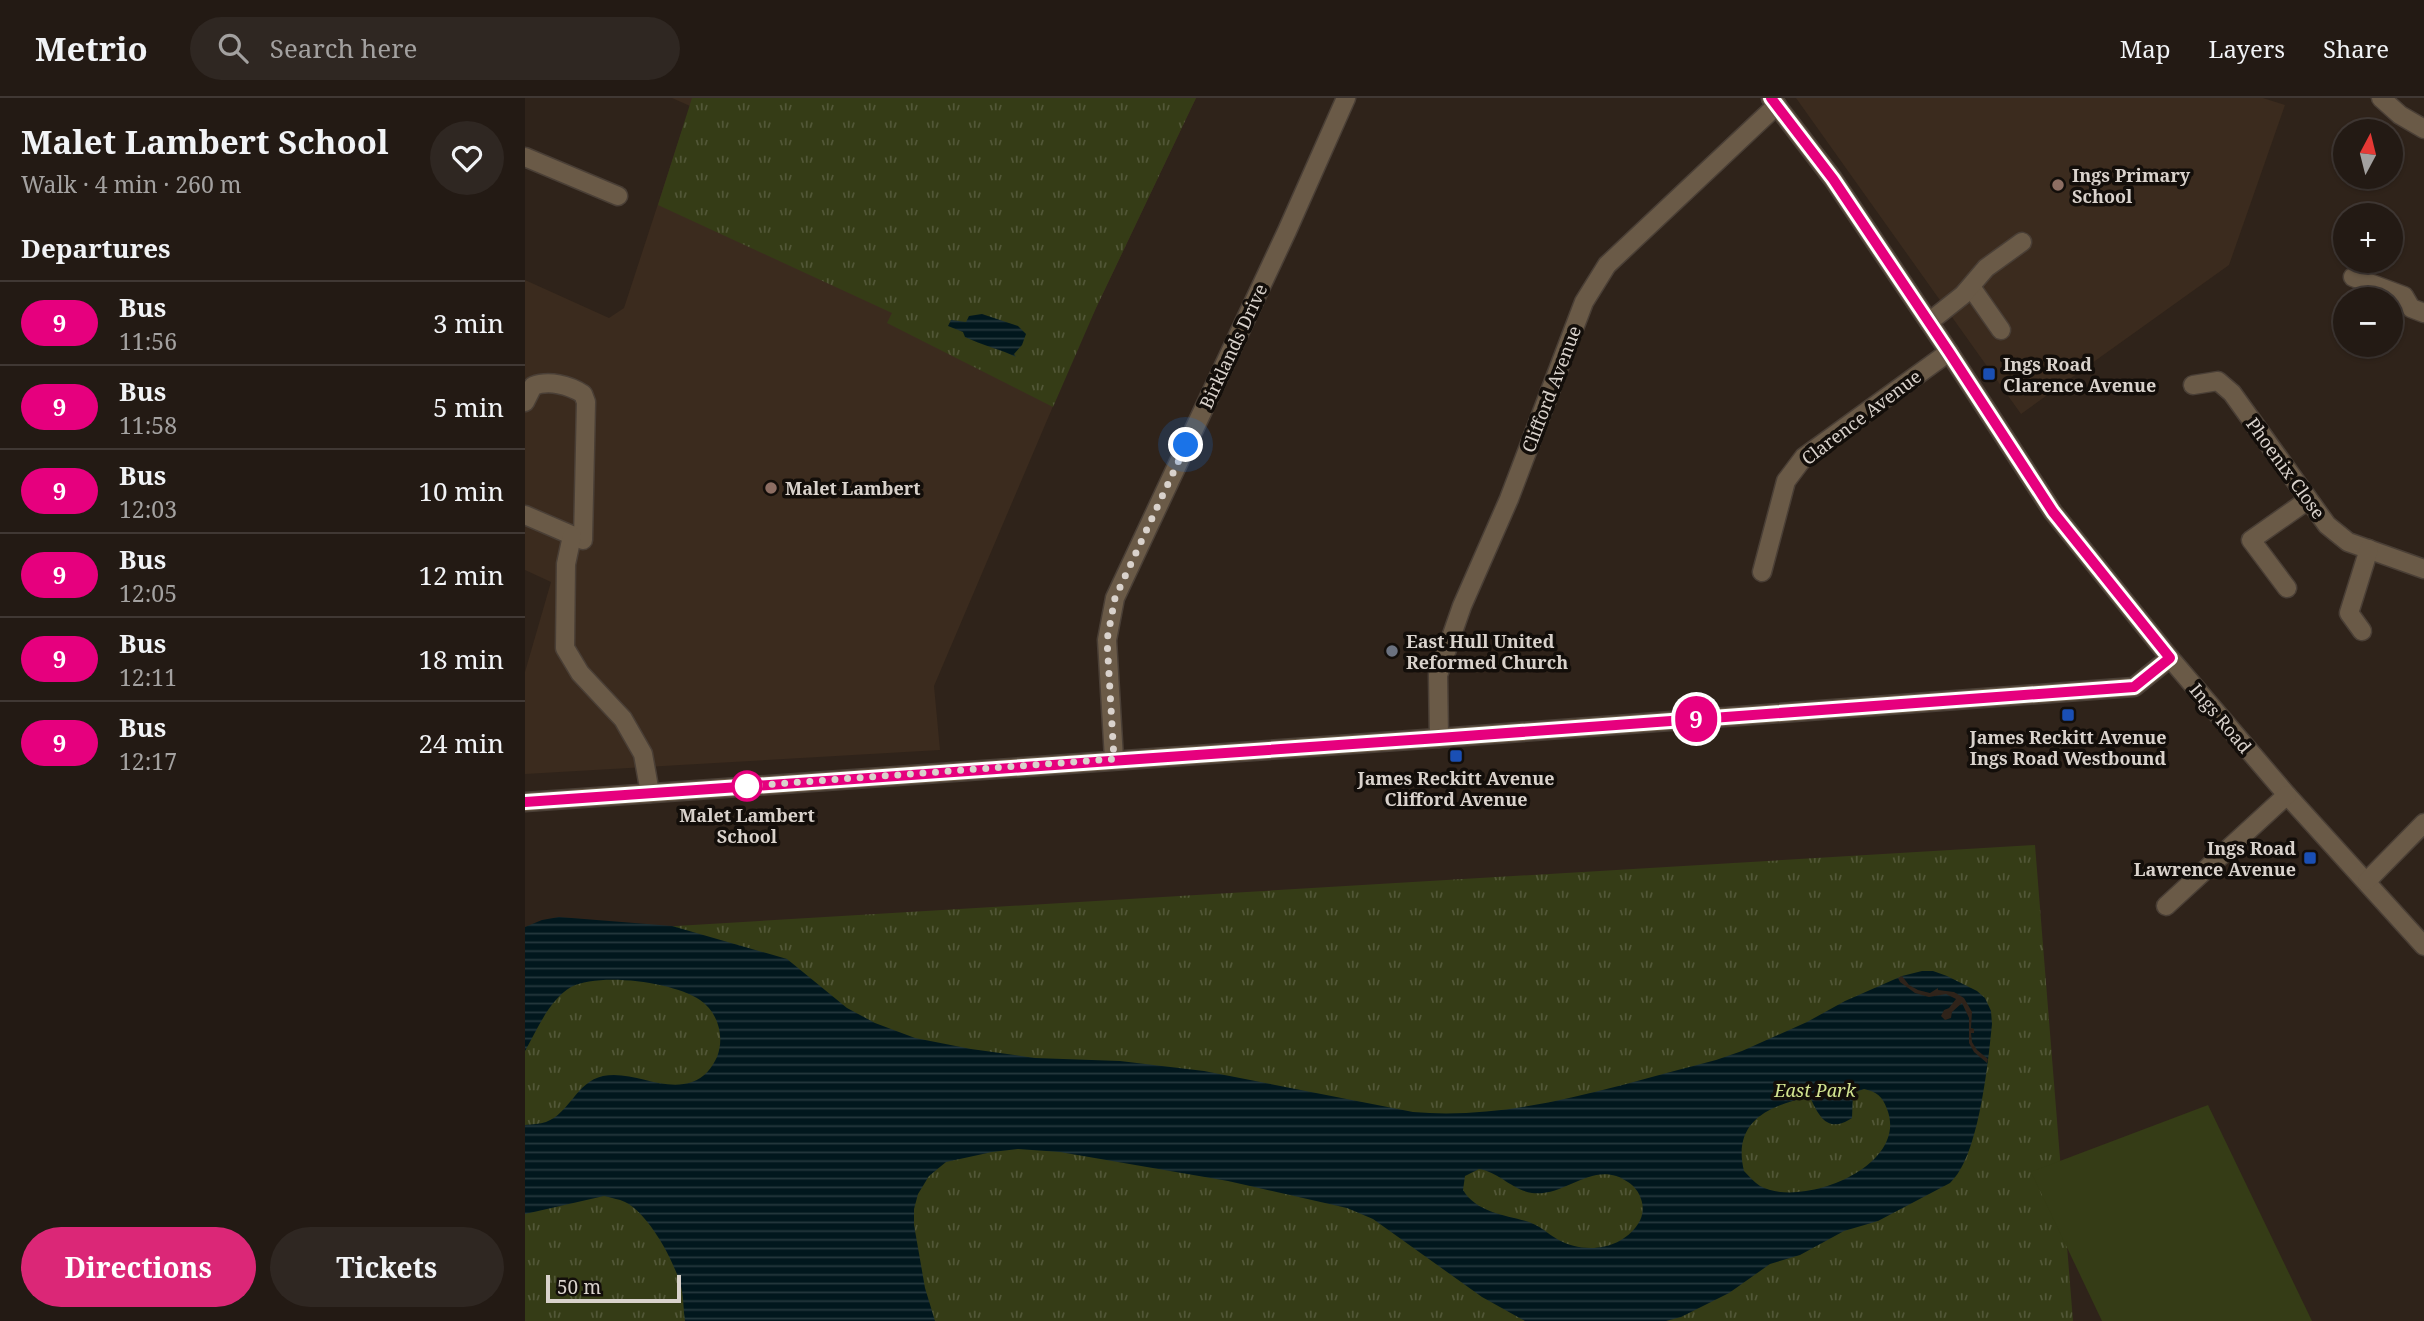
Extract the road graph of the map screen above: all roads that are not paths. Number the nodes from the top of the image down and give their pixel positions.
1 (1346, 98) edge
2 (2381, 98) edge
3 (1774, 101) edge
4 (2424, 129) edge
5 (525, 157) edge
6 (618, 196) dead end
7 (2022, 242) dead end
8 (2353, 277) dead end
9 (1971, 287) junction
10 (2424, 313) edge
11 (1929, 322) junction
12 (2001, 330) dead end
13 (1949, 352) junction
14 (2193, 385) dead end
15 (525, 402) edge
16 (2308, 500) junction
17 (525, 515) edge
18 (572, 536) junction
19 (2369, 549) junction
20 (2424, 569) edge
21 (1762, 572) dead end
22 (2287, 588) dead end
23 (2362, 631) dead end
24 (2170, 658) junction
25 (1439, 738) junction
26 (1114, 759) junction
27 (650, 793) junction
28 (2287, 795) junction
29 (525, 802) edge
30 (2424, 823) edge
31 (2367, 881) junction
32 (2166, 906) dead end
33 (2424, 946) edge

1 - 26 street, Birklands Drive
2 - 4 street
3 - 11 street, Ings Road
3 - 25 street, Clifford Avenue
5 - 6 street
7 - 9 street
8 - 10 street
9 - 11 street
9 - 12 street
11 - 13 street, Ings Road
13 - 21 street, Clarence Avenue
13 - 24 street, Ings Road
14 - 16 street, Phoenix Close
15 - 18 street
16 - 19 street, Phoenix Close
16 - 22 street
17 - 18 street
18 - 27 street
19 - 20 street, Phoenix Close
19 - 23 street
24 - 25 street
24 - 28 street, Ings Road
25 - 26 street
26 - 27 street
27 - 29 street
28 - 31 street, Ings Road
28 - 32 street
30 - 31 street
31 - 33 street, Ings Road

